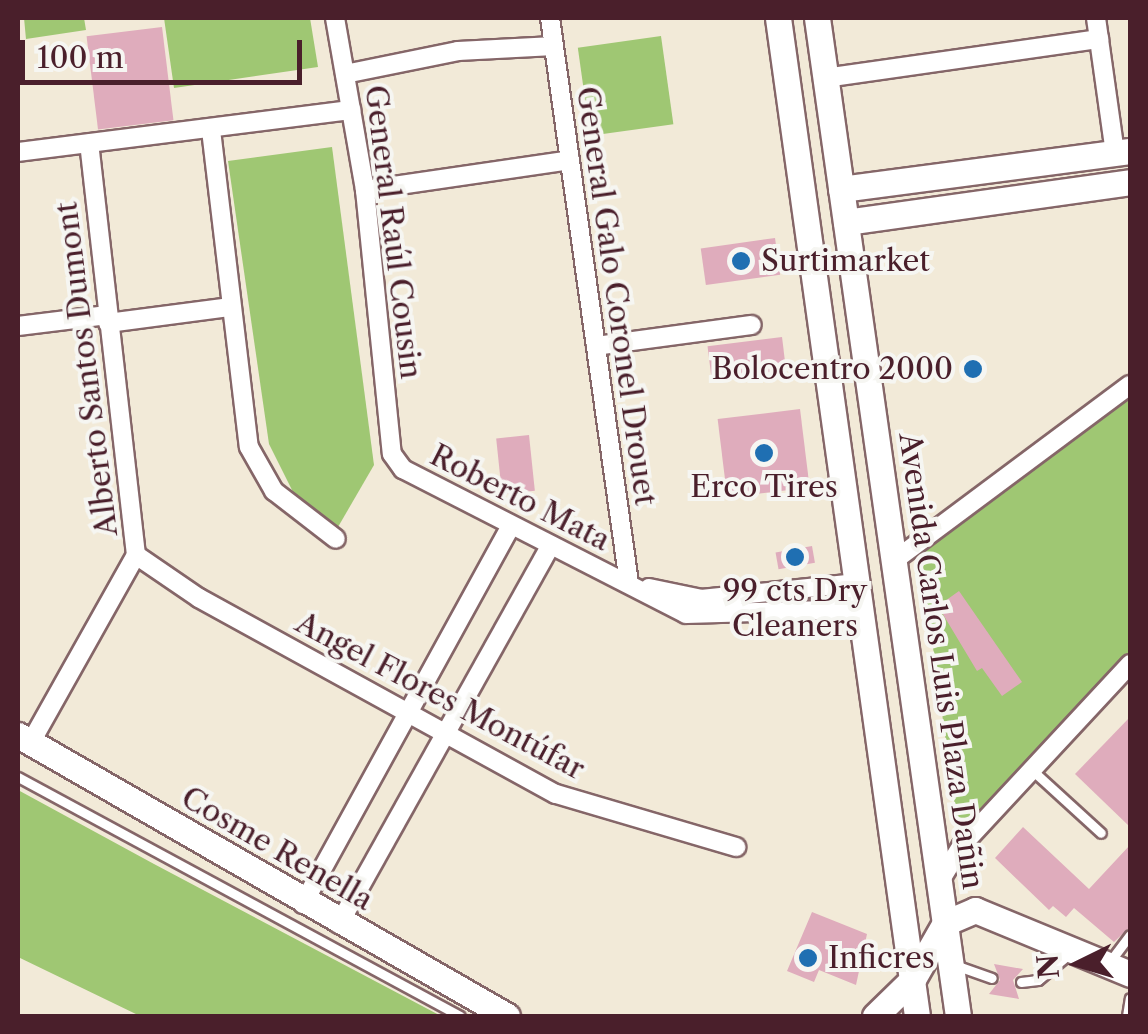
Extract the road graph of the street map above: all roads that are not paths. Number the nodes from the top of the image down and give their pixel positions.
1 (334, 18) edge
2 (550, 18) edge
3 (778, 18) edge
4 (817, 18) edge
5 (1096, 18) edge
6 (1099, 39) junction
7 (554, 46) junction
8 (345, 74) junction
9 (825, 78) junction
10 (351, 110) junction
11 (210, 130) junction
12 (88, 144) junction
13 (18, 152) edge
14 (1123, 152) edge
15 (570, 160) junction
16 (1130, 182) edge
17 (841, 189) junction
18 (365, 190) junction
19 (846, 222) junction
20 (229, 308) junction
21 (107, 319) junction
22 (752, 325) dead end
23 (18, 326) edge
24 (596, 346) junction
25 (1130, 385) edge
26 (392, 454) joint
27 (511, 526) junction
28 (336, 539) dead end
29 (551, 545) junction
30 (136, 555) junction
31 (895, 560) junction
32 (629, 582) junction
33 (857, 582) junction
34 (861, 610) junction
35 (1130, 664) edge
36 (407, 715) junction
37 (444, 736) junction
38 (24, 738) edge
39 (1032, 770) junction
40 (18, 778) edge
41 (1102, 833) dead end
42 (736, 847) dead end
43 (940, 881) junction
44 (303, 904) junction
45 (945, 923) junction
46 (339, 924) junction
47 (1130, 935) edge
48 (1075, 949) junction
49 (950, 963) junction
50 (1120, 969) edge
51 (992, 978) dead end
52 (913, 980) junction
53 (1021, 982) dead end
54 (1130, 998) edge
55 (460, 1016) edge
56 (507, 1016) edge
57 (875, 1016) edge
58 (916, 1016) edge
59 (958, 1016) edge
60 (1127, 1016) edge

1 - 8 street, General Raúl Cousin
2 - 7 street, General Galo Coronel Drouet
3 - 33 main road
4 - 9 main road, Avenida Carlos Luis Plaza Dañin
5 - 6 street
6 - 9 street
6 - 14 street
7 - 8 street
7 - 15 street, General Galo Coronel Drouet
8 - 10 street, General Raúl Cousin
9 - 17 main road, Avenida Carlos Luis Plaza Dañin
10 - 11 street
10 - 18 street, General Raúl Cousin
11 - 12 street
11 - 20 street
12 - 13 street
12 - 21 street, Alberto Santos Dumont
14 - 17 main road
15 - 18 street
15 - 24 street, General Galo Coronel Drouet
16 - 19 main road
17 - 19 main road, Avenida Carlos Luis Plaza Dañin
18 - 26 street, General Raúl Cousin
19 - 31 main road, Avenida Carlos Luis Plaza Dañin
20 - 21 street
20 - 28 street
21 - 23 street
21 - 30 street, Alberto Santos Dumont
22 - 24 street
24 - 32 street, General Galo Coronel Drouet
25 - 31 street
26 - 27 street, Roberto Mata
27 - 29 street, Roberto Mata
27 - 36 street
29 - 32 street, Roberto Mata
29 - 37 street
30 - 36 street, Angel Flores Montúfar
30 - 38 street, Alberto Santos Dumont
31 - 43 main road, Avenida Carlos Luis Plaza Dañin
32 - 33 street, Roberto Mata
32 - 34 street, Roberto Mata
33 - 34 main road
34 - 52 main road
35 - 39 street
36 - 37 street, Angel Flores Montúfar
36 - 44 street
37 - 42 street, Angel Flores Montúfar
37 - 46 street
38 - 44 main road, Cosme Renella
39 - 41 lane
39 - 43 street
40 - 55 lane
43 - 45 main road, Avenida Carlos Luis Plaza Dañin
44 - 46 main road, Cosme Renella
45 - 48 main road
45 - 49 main road, Avenida Carlos Luis Plaza Dañin
45 - 52 main road
46 - 56 main road, Cosme Renella
47 - 50 lane
48 - 50 main road
48 - 53 lane
49 - 51 lane
49 - 59 main road, Avenida Carlos Luis Plaza Dañin
52 - 57 main road
52 - 58 main road
54 - 60 lane

